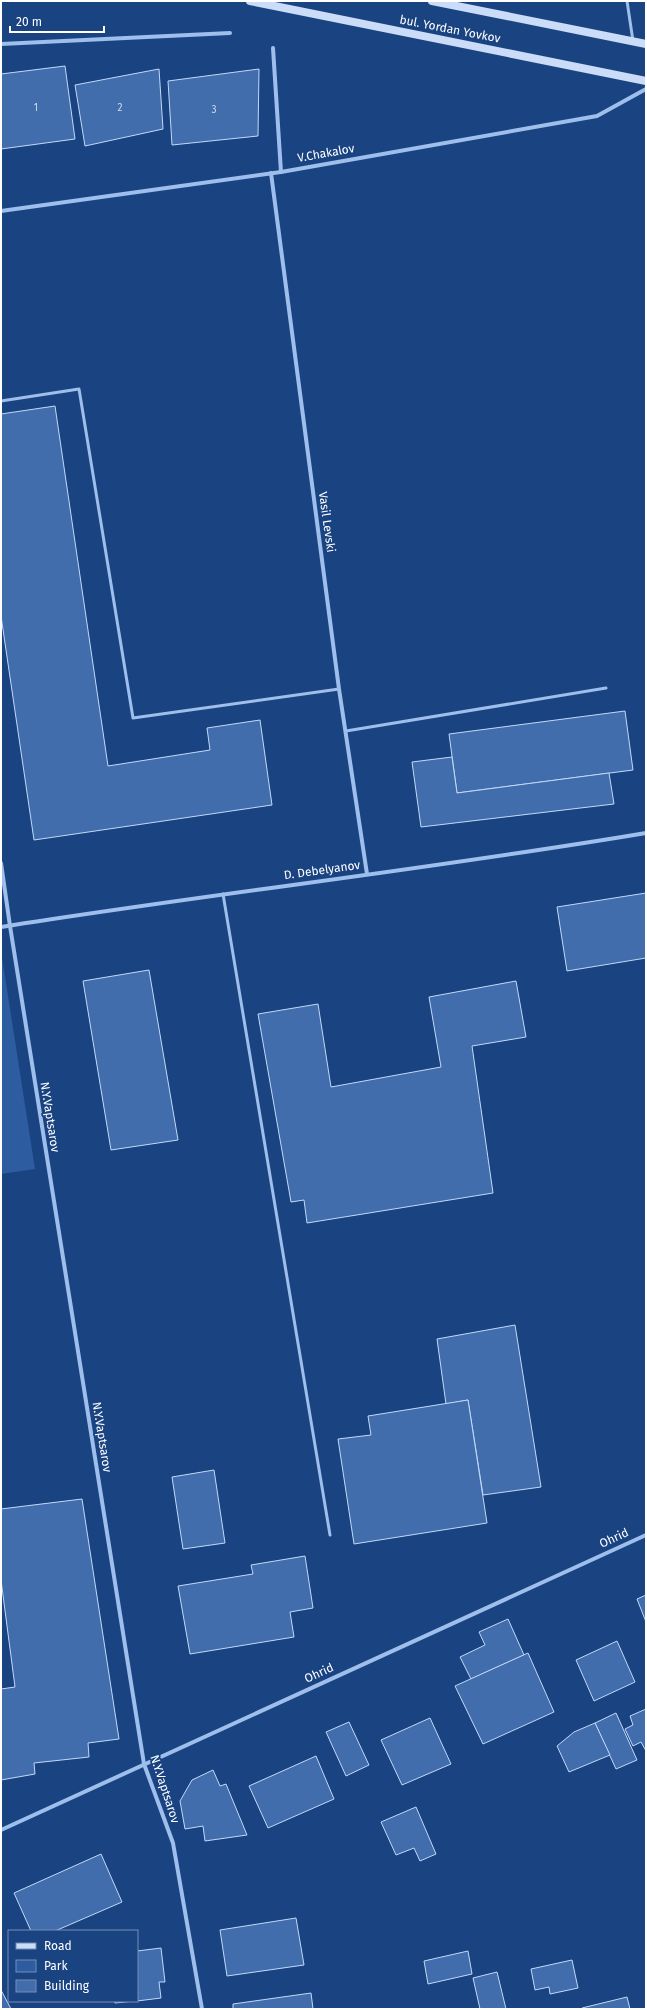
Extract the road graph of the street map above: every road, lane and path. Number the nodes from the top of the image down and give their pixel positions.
1 (250, 1) edge
2 (432, 1) edge
3 (627, 1) edge
4 (230, 34) dead end
5 (633, 42) junction
6 (1, 44) edge
7 (646, 44) edge
8 (273, 48) dead end
9 (646, 81) edge
10 (646, 88) edge
11 (281, 172) junction
12 (271, 173) junction
13 (1, 211) edge
14 (1, 401) edge
15 (606, 688) dead end
16 (339, 689) junction
17 (346, 731) junction
18 (646, 833) edge
19 (1, 863) edge
20 (367, 874) junction
21 (223, 894) junction
22 (10, 926) junction
23 (1, 927) edge
24 (330, 1535) dead end
25 (646, 1535) edge
26 (144, 1764) junction
27 (1, 1830) edge
28 (202, 2009) edge

1 - 9 street, bul. Yordan Yovkov
2 - 5 street, bul. Yordan Yovkov
3 - 5 lane
4 - 6 street
5 - 7 street, bul. Yordan Yovkov
8 - 11 street
10 - 11 street, V.Chakalov
11 - 12 street, V.Chakalov
12 - 13 street, V.Chakalov
12 - 16 street, Vasil Levski
14 - 16 lane
15 - 17 lane
16 - 17 street, Vasil Levski
17 - 20 street, Vasil Levski
18 - 20 street, D. Debelyanov
19 - 22 street, N.Y.Vaptsarov
20 - 21 street, D. Debelyanov
21 - 22 street, D. Debelyanov
21 - 24 lane
22 - 23 street, D. Debelyanov
22 - 26 street, N.Y.Vaptsarov
25 - 26 street, Ohrid
26 - 27 street, Ohrid
26 - 28 street, N.Y.Vaptsarov

